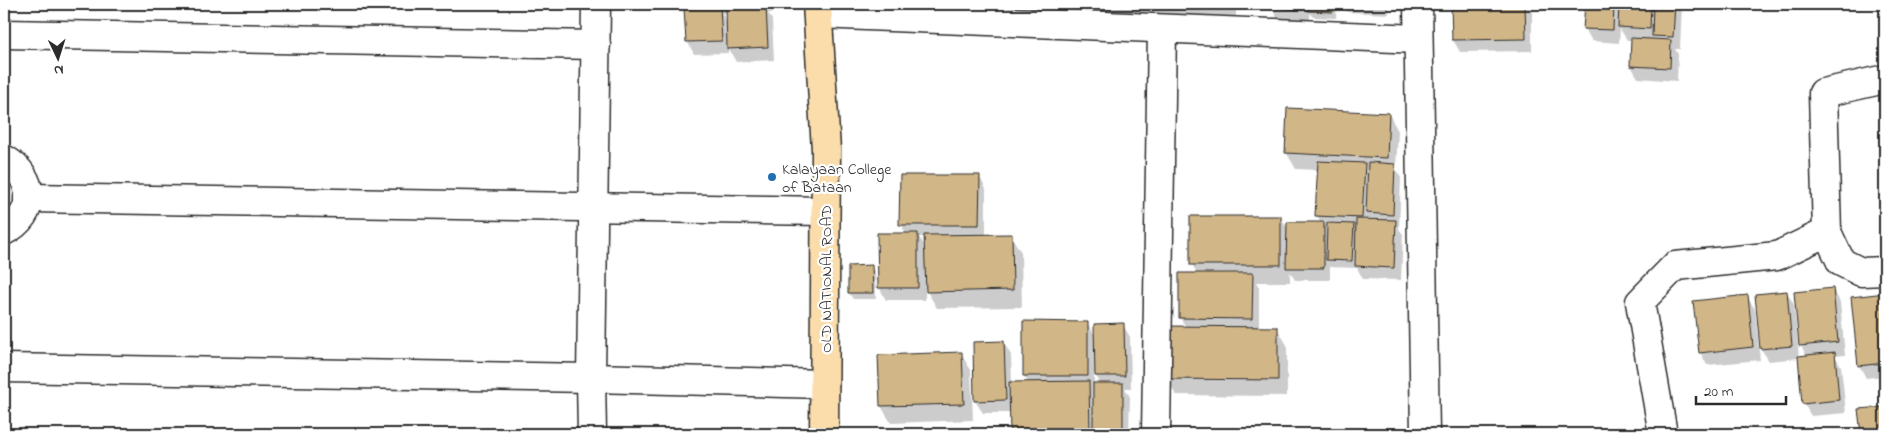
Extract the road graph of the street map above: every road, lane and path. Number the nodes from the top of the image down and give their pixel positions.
1 (596, 4) edge
2 (1418, 4) edge
3 (817, 9) edge
4 (958, 12) edge
5 (1162, 29) junction
6 (4, 34) edge
7 (1418, 39) junction
8 (596, 45) junction
9 (1885, 79) edge
10 (4, 159) edge
11 (28, 198) junction
12 (594, 207) junction
13 (825, 211) junction
14 (4, 231) edge
15 (1827, 232) junction
16 (1885, 271) edge
17 (4, 368) edge
18 (591, 378) junction
19 (824, 384) junction
20 (592, 434) edge
21 (824, 434) edge
22 (1156, 434) edge
23 (1425, 434) edge
24 (1663, 434) edge

1 - 8 street
2 - 7 street
3 - 4 street
3 - 13 main road, OLD NATIONAL ROAD
4 - 5 street
5 - 7 street
5 - 22 street
6 - 8 street
7 - 23 street
8 - 12 street
9 - 15 street
10 - 11 street
11 - 12 street
11 - 14 street
12 - 13 street
12 - 18 street
13 - 19 main road, OLD NATIONAL ROAD
15 - 16 street
15 - 24 street
17 - 18 street
18 - 19 street
18 - 20 street
19 - 21 main road, OLD NATIONAL ROAD

